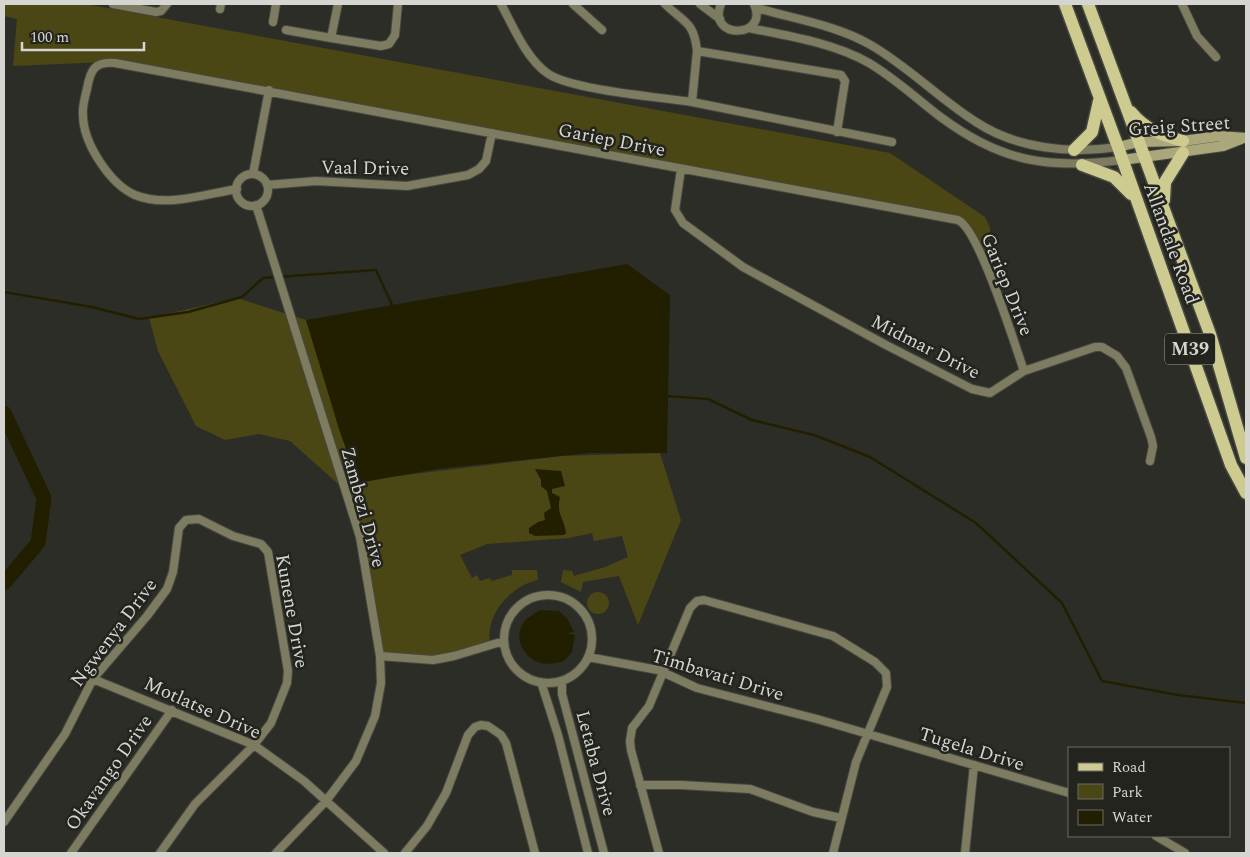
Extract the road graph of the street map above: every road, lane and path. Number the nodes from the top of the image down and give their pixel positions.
1 (113, 4) edge
2 (167, 4) edge
3 (276, 4) edge
4 (338, 4) edge
5 (398, 4) edge
6 (501, 4) edge
7 (574, 4) edge
8 (665, 4) edge
9 (700, 4) edge
10 (721, 4) edge
11 (754, 4) edge
12 (1065, 4) edge
13 (1088, 4) edge
14 (1182, 4) edge
15 (720, 18) junction
16 (273, 22) dead end
17 (749, 28) junction
18 (286, 30) dead end
19 (602, 30) dead end
20 (330, 38) junction
21 (697, 51) junction
22 (1216, 57) dead end
23 (269, 90) junction
24 (1100, 97) junction
25 (692, 102) junction
26 (1125, 104) junction
27 (837, 132) junction
28 (492, 133) junction
29 (1244, 138) edge
30 (892, 142) dead end
31 (1140, 142) junction
32 (1118, 147) junction
33 (1183, 147) junction
34 (1074, 150) junction
35 (1145, 157) junction
36 (1122, 160) junction
37 (1082, 165) junction
38 (681, 169) junction
39 (253, 174) junction
40 (267, 185) junction
41 (237, 189) junction
42 (1138, 202) junction
43 (256, 205) junction
44 (1164, 206) junction
45 (1024, 371) junction
46 (1246, 458) edge
47 (1150, 461) dead end
48 (1246, 493) edge
49 (179, 528) joint
50 (504, 641) junction
51 (380, 656) junction
52 (588, 657) junction
53 (665, 672) junction
54 (93, 678) junction
55 (562, 680) junction
56 (541, 682) junction
57 (172, 710) junction
58 (866, 733) junction
59 (254, 744) junction
60 (974, 765) junction
61 (640, 785) junction
62 (1068, 792) edge
63 (326, 801) junction
64 (841, 818) junction
65 (4, 822) edge
66 (1158, 837) edge
67 (71, 853) edge
68 (160, 853) edge
69 (276, 853) edge
70 (384, 853) edge
71 (405, 853) edge
72 (535, 853) edge
73 (588, 853) edge
74 (604, 853) edge
75 (659, 853) edge
76 (833, 853) edge
77 (965, 853) edge
78 (1185, 853) edge

1 - 2 street
3 - 16 street
4 - 20 street
5 - 20 street
6 - 25 street
7 - 19 street
8 - 21 street
9 - 15 street
10 - 15 street
11 - 17 street
11 - 34 street
12 - 24 main road, Allandale Road / M39
13 - 26 main road, Allandale Road / M39
14 - 22 street
15 - 17 street
17 - 37 street
18 - 20 street
21 - 25 street
21 - 27 street
23 - 28 street, Gariep Drive
23 - 39 street
23 - 41 street, Gariep Drive
24 - 32 main road, Allandale Road / M39
24 - 34 main road
25 - 27 street
26 - 31 main road, Allandale Road / M39
26 - 33 main road
27 - 30 street
28 - 38 street, Gariep Drive
28 - 40 street, Vaal Drive
29 - 33 street, Greig Street
31 - 32 street, Greig Street
31 - 33 street, Greig Street
31 - 35 main road, Allandale Road / M39
32 - 34 street
32 - 36 main road, Allandale Road / M39
33 - 35 street, Greig Street
33 - 44 main road
35 - 36 street, Greig Street
35 - 44 main road, Allandale Road / M39
36 - 37 street
36 - 42 main road, Allandale Road / M39
37 - 42 main road
38 - 45 street, Gariep Drive
38 - 45 street, Midmar Drive
39 - 40 street
39 - 41 street
40 - 43 street
41 - 43 street
42 - 48 main road, Allandale Road / M39
43 - 51 street, Zambezi Drive
44 - 46 main road, Allandale Road / M39
45 - 47 street, Midmar Drive
49 - 54 street, Ngwenya Drive
49 - 59 street, Kunene Drive
50 - 51 street
50 - 52 street
50 - 56 street
51 - 63 street, Zambezi Drive
52 - 53 street, Timbavati Drive
52 - 55 street
53 - 58 street, Timbavati Drive
53 - 58 street
53 - 61 street
54 - 57 street, Motlatse Drive
54 - 65 street, Ngwenya Drive
55 - 56 street
55 - 74 street, Letaba Drive
56 - 73 street, Letaba Drive
57 - 59 street, Motlatse Drive
57 - 67 street, Okavango Drive
58 - 60 street, Tugela Drive
58 - 64 street
59 - 63 street, Motlatse Drive
59 - 68 street, Kunene Drive
60 - 62 street, Tugela Drive
60 - 77 street
61 - 64 street
61 - 75 street
63 - 69 street, Zambezi Drive
63 - 70 street, Motlatse Drive
64 - 76 street
66 - 78 street
71 - 72 street

